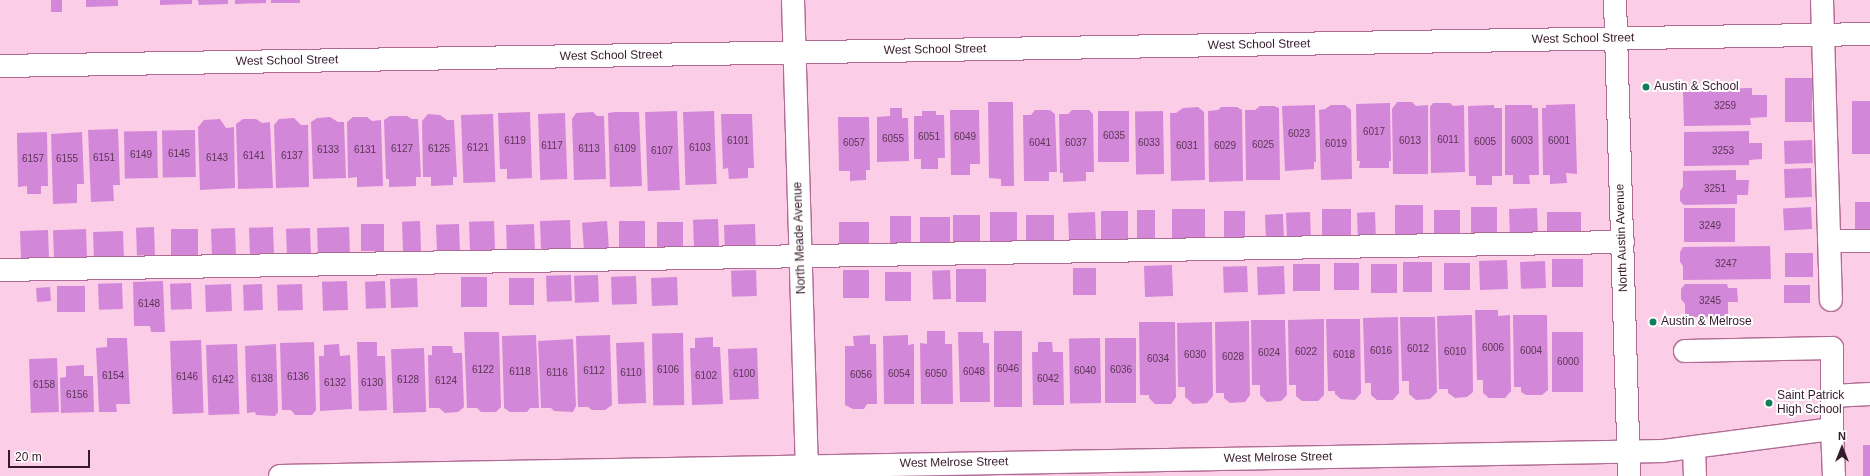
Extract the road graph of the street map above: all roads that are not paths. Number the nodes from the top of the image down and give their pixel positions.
1 (793, 0) edge
2 (1615, 0) edge
3 (1822, 0) edge
4 (1870, 34) edge
5 (1823, 35) junction
6 (1616, 38) junction
7 (794, 52) junction
8 (0, 66) edge
9 (1829, 241) junction
10 (1870, 241) edge
11 (1622, 242) junction
12 (801, 256) junction
13 (0, 270) edge
14 (1831, 300) dead end
15 (1685, 351) dead end
16 (1870, 394) edge
17 (1832, 396) junction
18 (1832, 429) junction
19 (1694, 448) junction
20 (1629, 451) junction
21 (807, 471) edge
22 (280, 476) edge
23 (1629, 476) edge
24 (1695, 476) edge
25 (1834, 476) edge

1 - 7 street, North Meade Avenue
2 - 6 street, North Austin Avenue
3 - 5 street
4 - 5 street, West School Street
5 - 6 street, West School Street
5 - 9 street
6 - 7 street, West School Street
6 - 11 street, North Austin Avenue
7 - 8 street, West School Street
7 - 12 street, North Meade Avenue
9 - 10 street
9 - 14 street
11 - 12 street
11 - 20 street, North Austin Avenue
12 - 13 street
12 - 21 street, North Meade Avenue
15 - 17 street
16 - 17 street
17 - 18 street
18 - 19 street, West Melrose Street
18 - 25 street
19 - 20 street, West Melrose Street
19 - 24 street
20 - 21 street, West Melrose Street
20 - 23 street, North Austin Avenue
21 - 22 street, West Melrose Street

